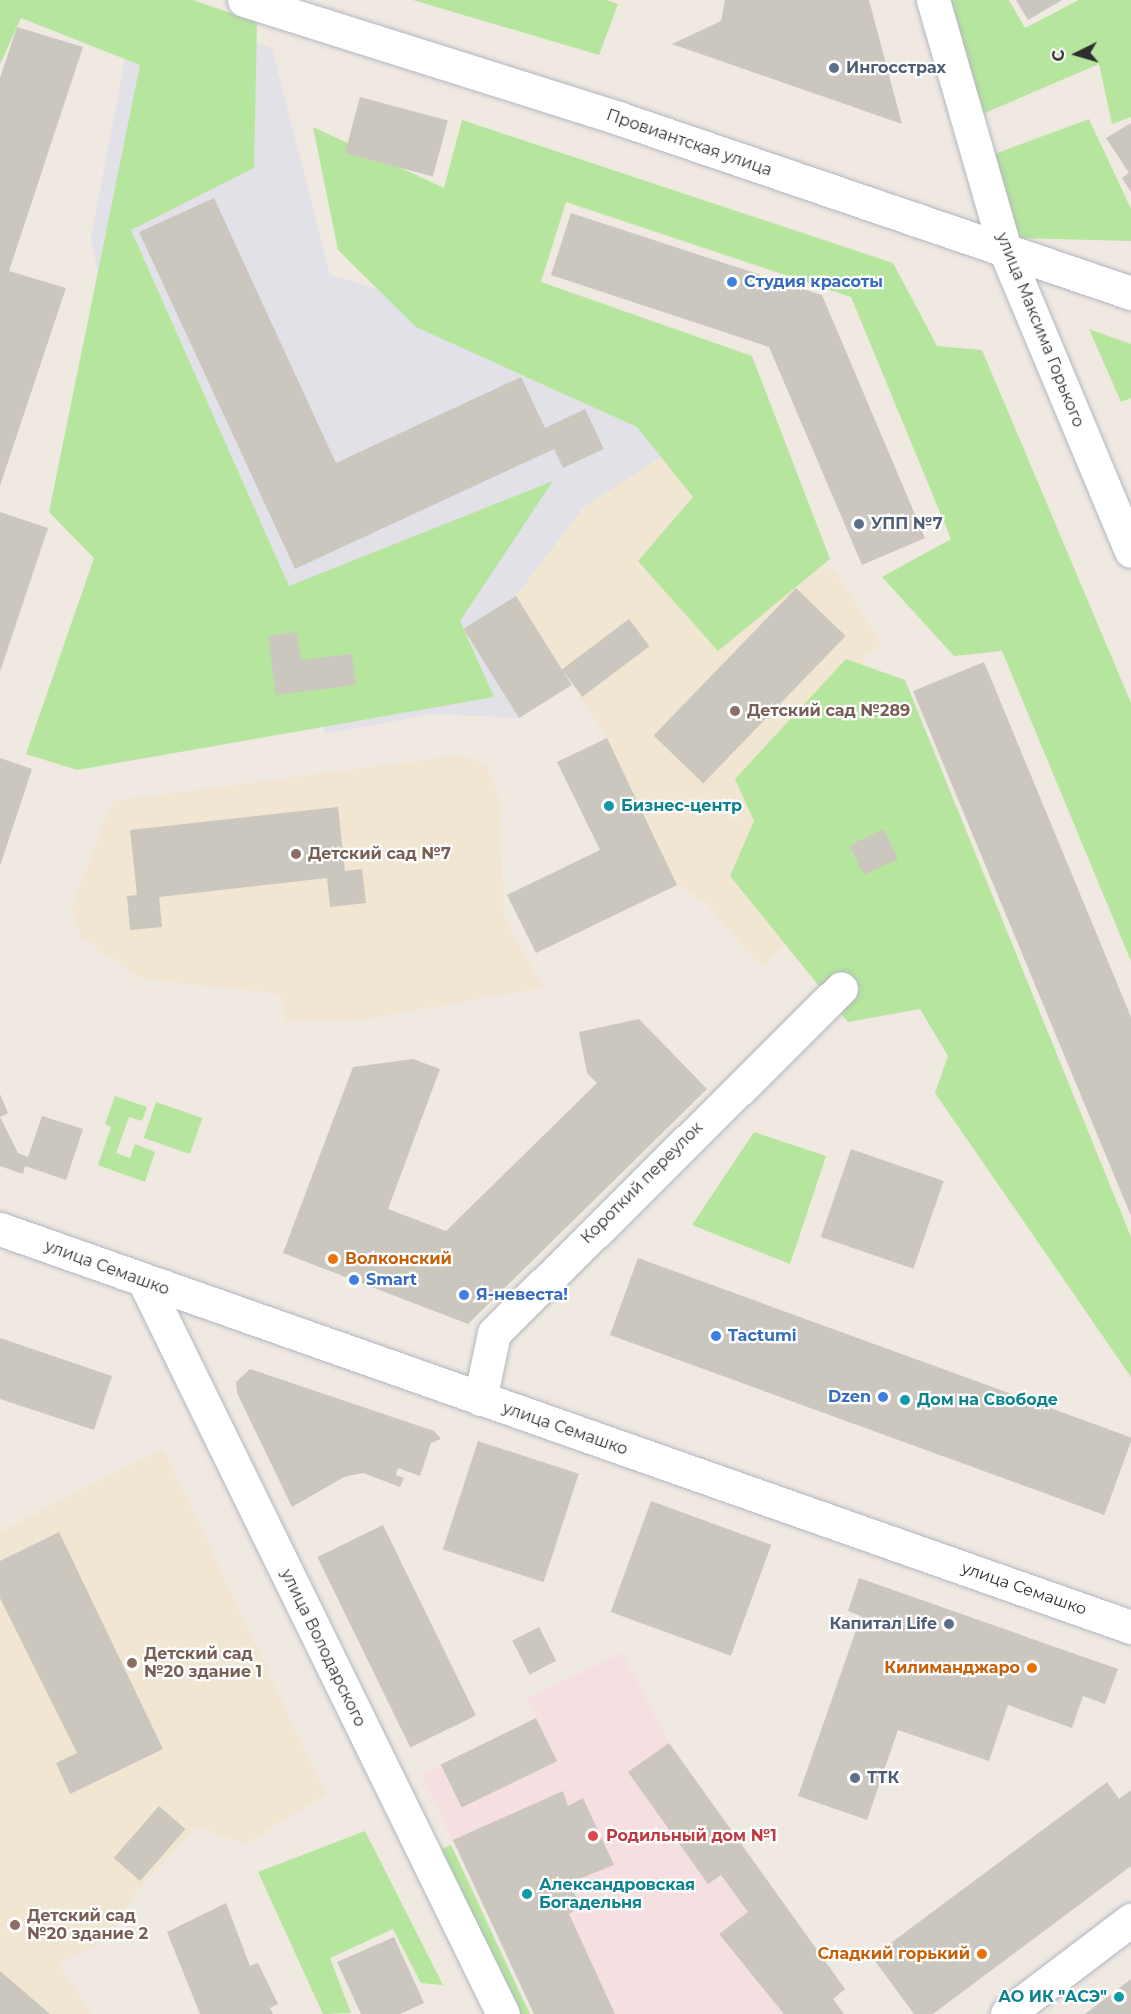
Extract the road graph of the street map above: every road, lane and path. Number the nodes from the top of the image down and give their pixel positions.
1 (244, 0) edge
2 (933, 0) edge
3 (1005, 250) junction
4 (1131, 293) edge
5 (1131, 551) edge
6 (841, 989) dead end
7 (0, 1229) edge
8 (144, 1281) junction
9 (480, 1399) junction
10 (1131, 1627) edge
11 (1131, 1920) edge
12 (503, 2014) edge
13 (1007, 2014) edge

1 - 3 street, Провиантская улица
2 - 3 street, улица Максима Горького
3 - 4 street, Провиантская улица
3 - 5 street, улица Максима Горького
6 - 9 street, Короткий переулок
7 - 8 street, улица Семашко
8 - 9 street, улица Семашко
8 - 12 street, улица Володарского
9 - 10 street, улица Семашко
11 - 13 street

